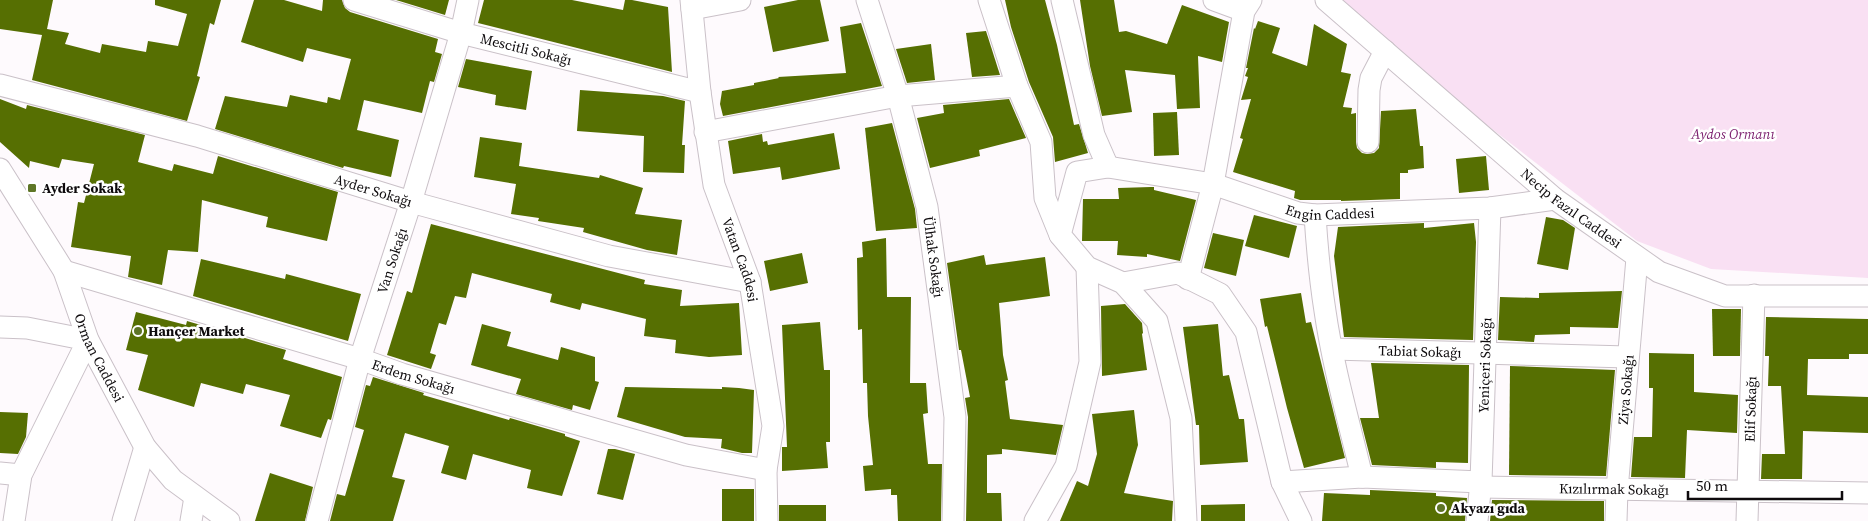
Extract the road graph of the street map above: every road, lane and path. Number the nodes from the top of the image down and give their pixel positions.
1 (354, 0) edge
2 (468, 0) edge
3 (740, 0) edge
4 (867, 0) edge
5 (989, 0) edge
6 (1062, 0) edge
7 (1214, 0) edge
8 (1326, 0) edge
9 (691, 5) edge
10 (1248, 6) edge
11 (461, 33) junction
12 (1385, 51) junction
13 (0, 85) edge
14 (1017, 86) junction
15 (700, 92) junction
16 (898, 96) junction
17 (706, 132) junction
18 (1368, 142) dead end
19 (1108, 167) junction
20 (2, 178) edge
21 (1213, 184) junction
22 (1555, 199) junction
23 (411, 202) junction
24 (1490, 208) junction
25 (1316, 215) junction
26 (1060, 235) junction
27 (1637, 258) junction
28 (1087, 267) junction
29 (64, 271) junction
30 (1188, 279) junction
31 (750, 282) junction
32 (1123, 283) junction
33 (1754, 296) junction
34 (1868, 296) edge
35 (0, 327) edge
36 (88, 340) junction
37 (1332, 350) junction
38 (1484, 354) junction
39 (1628, 357) junction
40 (360, 359) junction
41 (145, 447) junction
42 (766, 470) junction
43 (0, 472) edge
44 (21, 475) junction
45 (1362, 477) junction
46 (1282, 482) junction
47 (1481, 485) junction
48 (1617, 490) junction
49 (1748, 491) junction
50 (1868, 493) edge
51 (195, 497) junction
52 (14, 521) edge
53 (123, 521) edge
54 (191, 521) edge
55 (229, 521) edge
56 (317, 521) edge
57 (766, 521) edge
58 (952, 521) edge
59 (1035, 521) edge
60 (1186, 521) edge
61 (1302, 521) edge
62 (1478, 521) edge
63 (1616, 521) edge
64 (1747, 521) edge

1 - 11 street, Mescitli Sokağı
2 - 11 street, Van Sokağı
3 - 9 street
4 - 16 street, Ülhak Sokağı
5 - 14 street
6 - 19 street
7 - 10 street
8 - 12 street, Necip Fazıl Caddesi
9 - 15 street, Vatan Caddesi
10 - 21 street
11 - 15 street, Mescitli Sokağı
11 - 23 street, Van Sokağı
12 - 18 street
12 - 22 street, Necip Fazıl Caddesi
13 - 23 street, Ayder Sokağı
14 - 16 street
14 - 26 street
15 - 17 street, Vatan Caddesi
16 - 17 street
16 - 58 street, Ülhak Sokağı
17 - 31 street, Vatan Caddesi
19 - 21 street, Engin Caddesi
19 - 26 street, Engin Caddesi
20 - 29 street, Orman Caddesi
21 - 25 street, Engin Caddesi
21 - 30 street
22 - 24 street, Engin Caddesi
22 - 27 street, Necip Fazıl Caddesi
23 - 31 street, Ayder Sokağı
23 - 40 street, Van Sokağı
24 - 25 street, Engin Caddesi
24 - 38 street, Yeniçeri Sokağı
25 - 37 street
26 - 28 street
27 - 33 street, Necip Fazıl Caddesi
27 - 39 street, Ziya Sokağı
28 - 32 street
28 - 59 street
29 - 36 street, Orman Caddesi
29 - 40 street, Erdem Sokağı
30 - 32 street
30 - 46 street
31 - 42 street, Vatan Caddesi
32 - 60 street
33 - 34 street, Necip Fazıl Caddesi
33 - 49 street, Elif Sokağı
35 - 36 street
36 - 41 street, Orman Caddesi
36 - 44 street
37 - 38 street, Tabiat Sokağı
37 - 45 street
38 - 39 street, Tabiat Sokağı
38 - 47 street, Yeniçeri Sokağı
39 - 48 street, Ziya Sokağı
40 - 42 street, Erdem Sokağı
40 - 56 street, Van Sokağı
41 - 51 street, Orman Caddesi
41 - 53 street
42 - 57 street, Vatan Caddesi
43 - 44 street
44 - 52 street
45 - 46 street, Kızılırmak Sokağı
45 - 47 street, Kızılırmak Sokağı
46 - 61 street
47 - 48 street, Kızılırmak Sokağı
47 - 62 street, Yeniçeri Sokağı
48 - 49 street, Kızılırmak Sokağı
48 - 63 street, Ziya Sokağı
49 - 50 street, Kızılırmak Sokağı
49 - 64 street, Elif Sokağı
51 - 54 street
51 - 55 street, Orman Caddesi

